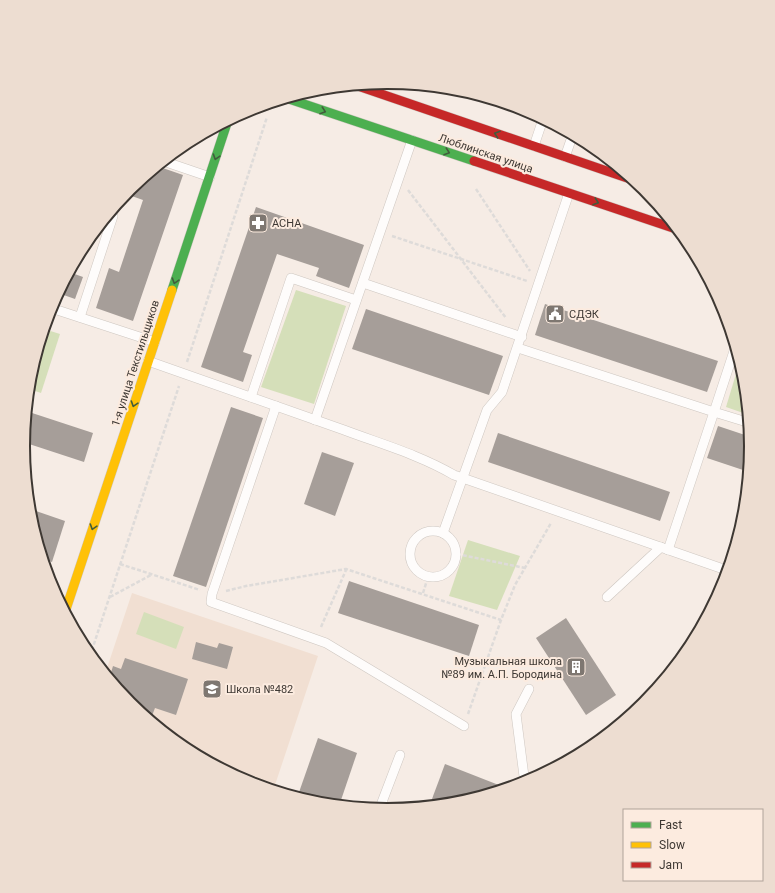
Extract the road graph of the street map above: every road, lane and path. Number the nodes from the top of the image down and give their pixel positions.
1 (369, 90) edge
2 (295, 101) edge
3 (541, 124) edge
4 (225, 128) edge
5 (412, 140) junction
6 (570, 140) edge
7 (534, 146) junction
8 (565, 157) junction
9 (169, 164) edge
10 (210, 177) junction
11 (622, 177) edge
12 (398, 178) junction
13 (476, 189) dead end
14 (569, 193) junction
15 (112, 220) edge
16 (669, 227) edge
17 (380, 232) junction
18 (460, 258) junction
19 (363, 282) junction
20 (539, 285) junction
21 (356, 300) junction
22 (57, 310) edge
23 (80, 317) junction
24 (507, 319) dead end
25 (522, 337) junction
26 (155, 342) junction
27 (518, 348) junction
28 (733, 354) edge
29 (148, 361) junction
30 (250, 397) junction
31 (276, 406) junction
32 (714, 412) junction
33 (315, 420) junction
34 (744, 421) edge
35 (463, 478) junction
36 (558, 511) junction
37 (443, 533) junction
38 (665, 548) junction
39 (456, 554) junction
40 (120, 564) dead end
41 (525, 568) junction
42 (346, 569) junction
43 (723, 569) edge
44 (151, 574) junction
45 (428, 577) junction
46 (423, 593) junction
47 (212, 594) junction
48 (607, 597) dead end
49 (109, 598) dead end
50 (67, 605) edge
51 (501, 620) junction
52 (316, 639) junction
53 (529, 689) dead end
54 (464, 726) joint
55 (400, 755) dead end
56 (524, 777) edge
57 (381, 804) edge

7 -> 1 main road, Люблинская улица
2 -> 5 main road, Люблинская улица
3 - 7 lane
4 -> 10 main road, 1-я улица Текстильщиков
5 - 12 lane
5 -> 14 main road, Люблинская улица
6 - 8 lane
7 - 8 main road, Люблинская улица
8 - 11 main road, Люблинская улица
9 - 10 lane
10 -> 26 main road, 1-я улица Текстильщиков
12 - 17 lane
12 - 18 path
13 - 20 path
14 -> 16 main road, Люблинская улица
14 - 20 lane
15 - 23 lane
17 - 18 path
17 - 19 lane
18 - 20 path
18 - 24 path
19 - 21 lane
19 - 25 lane
20 - 25 lane
21 - 30 lane
21 - 33 lane
22 - 23 lane
23 - 26 lane
25 - 27 lane
26 - 29 main road, 1-я улица Текстильщиков
27 - 32 lane
27 - 35 lane
28 - 32 lane
29 - 30 lane
29 -> 50 main road, 1-я улица Текстильщиков
30 - 31 lane
31 - 33 lane
31 - 47 lane
32 - 34 lane
32 - 38 lane
33 - 35 lane
35 - 36 lane
35 - 37 lane
36 - 38 lane
36 - 41 path
37 - 39 lane
37 - 45 lane
38 - 43 lane
38 - 48 lane
39 - 41 path
39 - 45 lane
40 - 44 path
41 - 51 path
42 - 46 path
42 - 47 path
42 - 52 path
44 - 47 path
44 - 49 path
45 - 46 path
46 - 51 path
47 - 52 lane
51 - 54 path
52 - 54 lane
53 - 56 lane
55 - 57 lane

